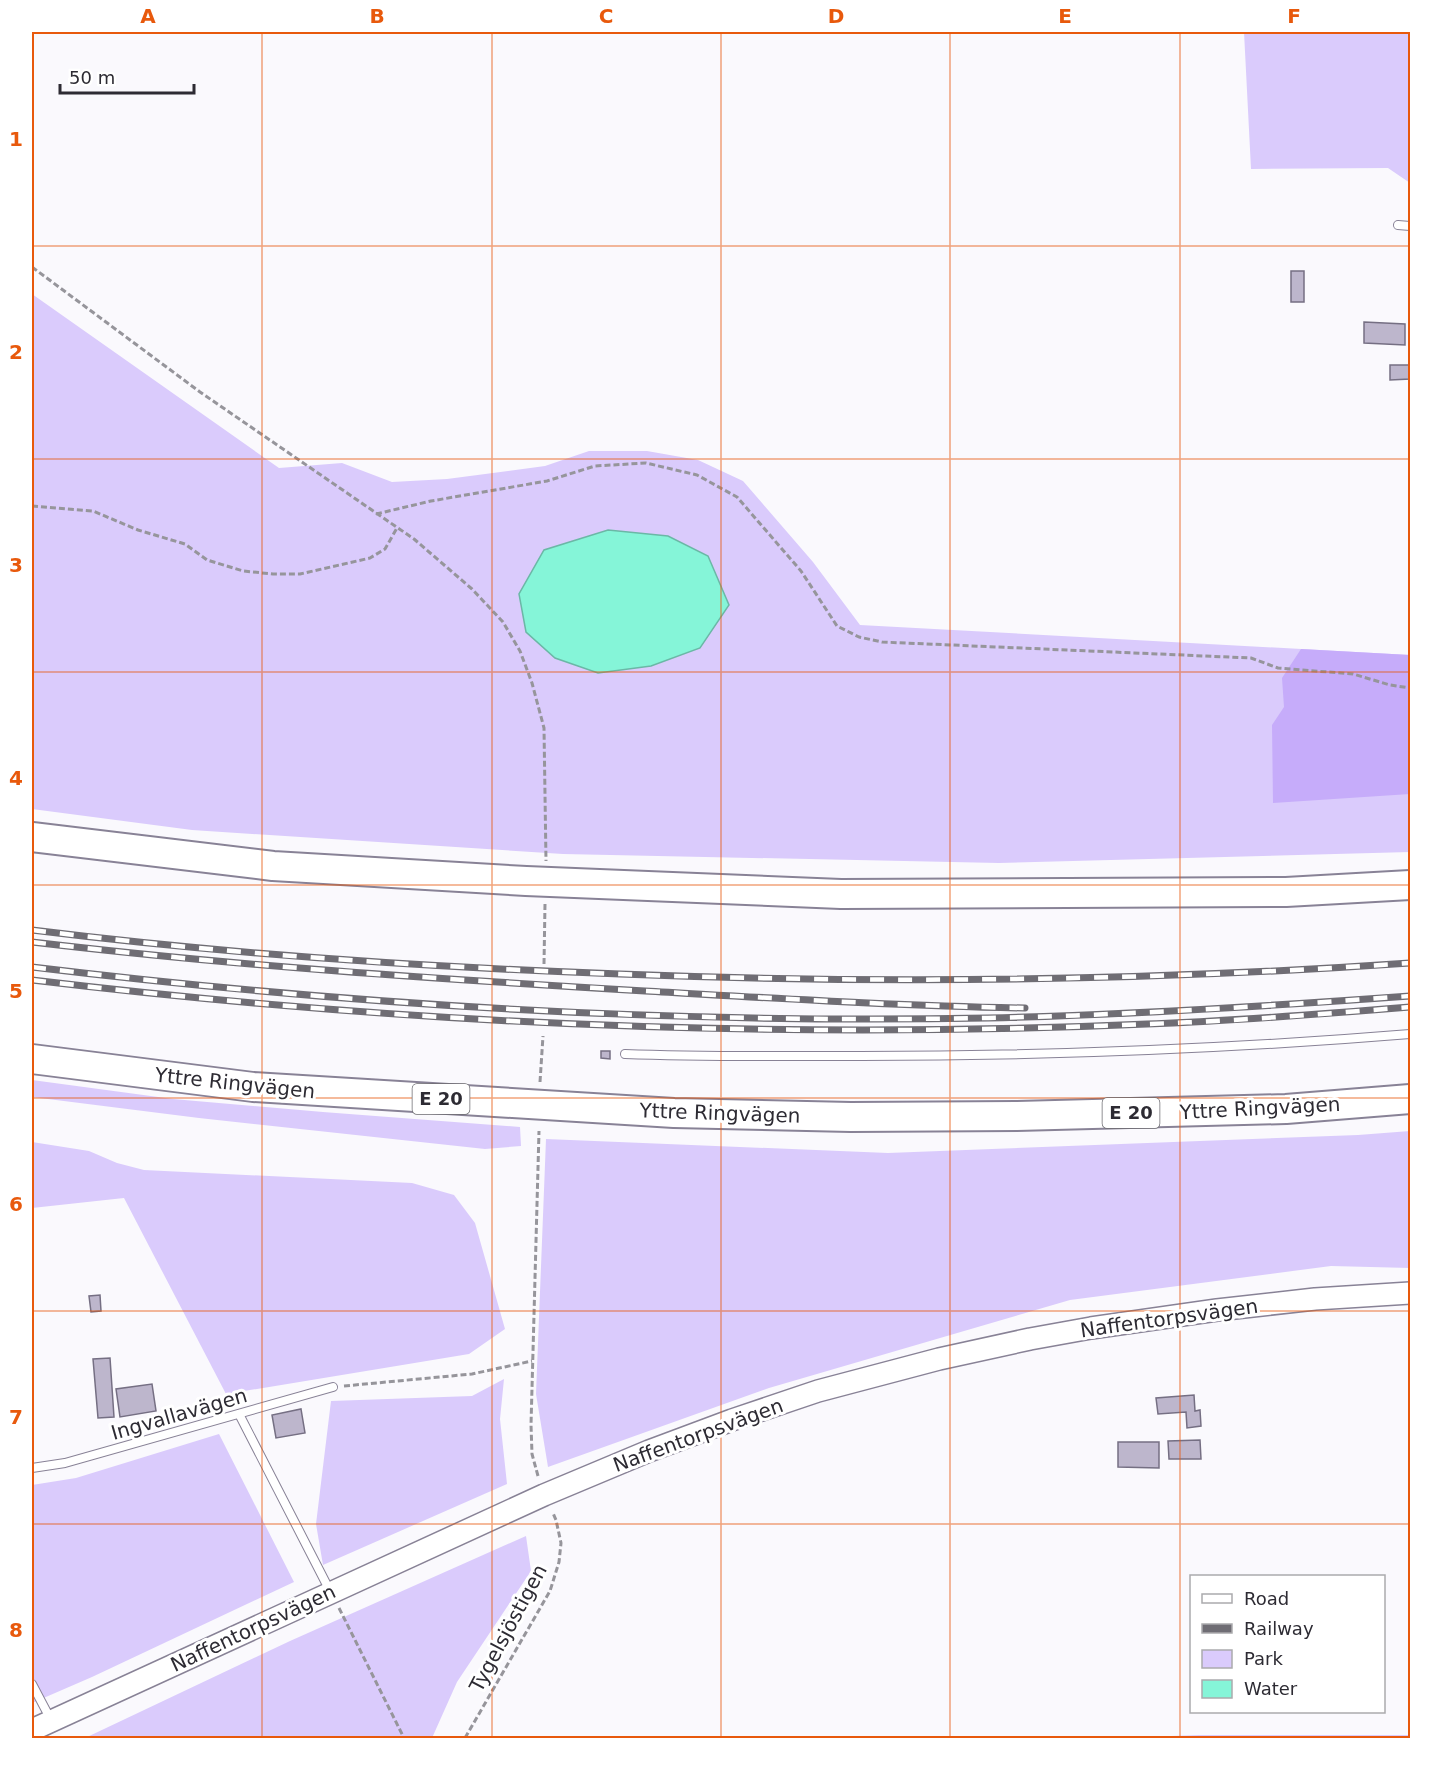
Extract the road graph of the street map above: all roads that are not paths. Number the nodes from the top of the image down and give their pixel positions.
1 (1398, 225) dead end
2 (1410, 226) edge
3 (32, 837) edge
4 (1410, 878) edge
5 (1410, 885) edge
6 (1286, 892) junction
7 (1410, 1034) edge
8 (625, 1054) dead end
9 (32, 1059) edge
10 (1410, 1099) edge
11 (1410, 1293) edge
12 (333, 1387) road end
13 (239, 1414) junction
14 (32, 1467) edge
15 (331, 1592) junction
16 (32, 1684) edge
17 (51, 1721) junction
18 (32, 1730) edge

1 - 2 lane
3 - 6 highway
4 - 6 highway
5 - 6 highway
7 - 8 lane
9 - 10 highway, Yttre Ringvägen / E 20
11 - 15 street, Naffentorpsvägen
12 - 13 lane, Ingvallavägen
13 - 14 lane, Ingvallavägen
13 - 15 lane
15 - 17 street, Naffentorpsvägen
16 - 17 lane
17 - 18 street, Naffentorpsvägen

